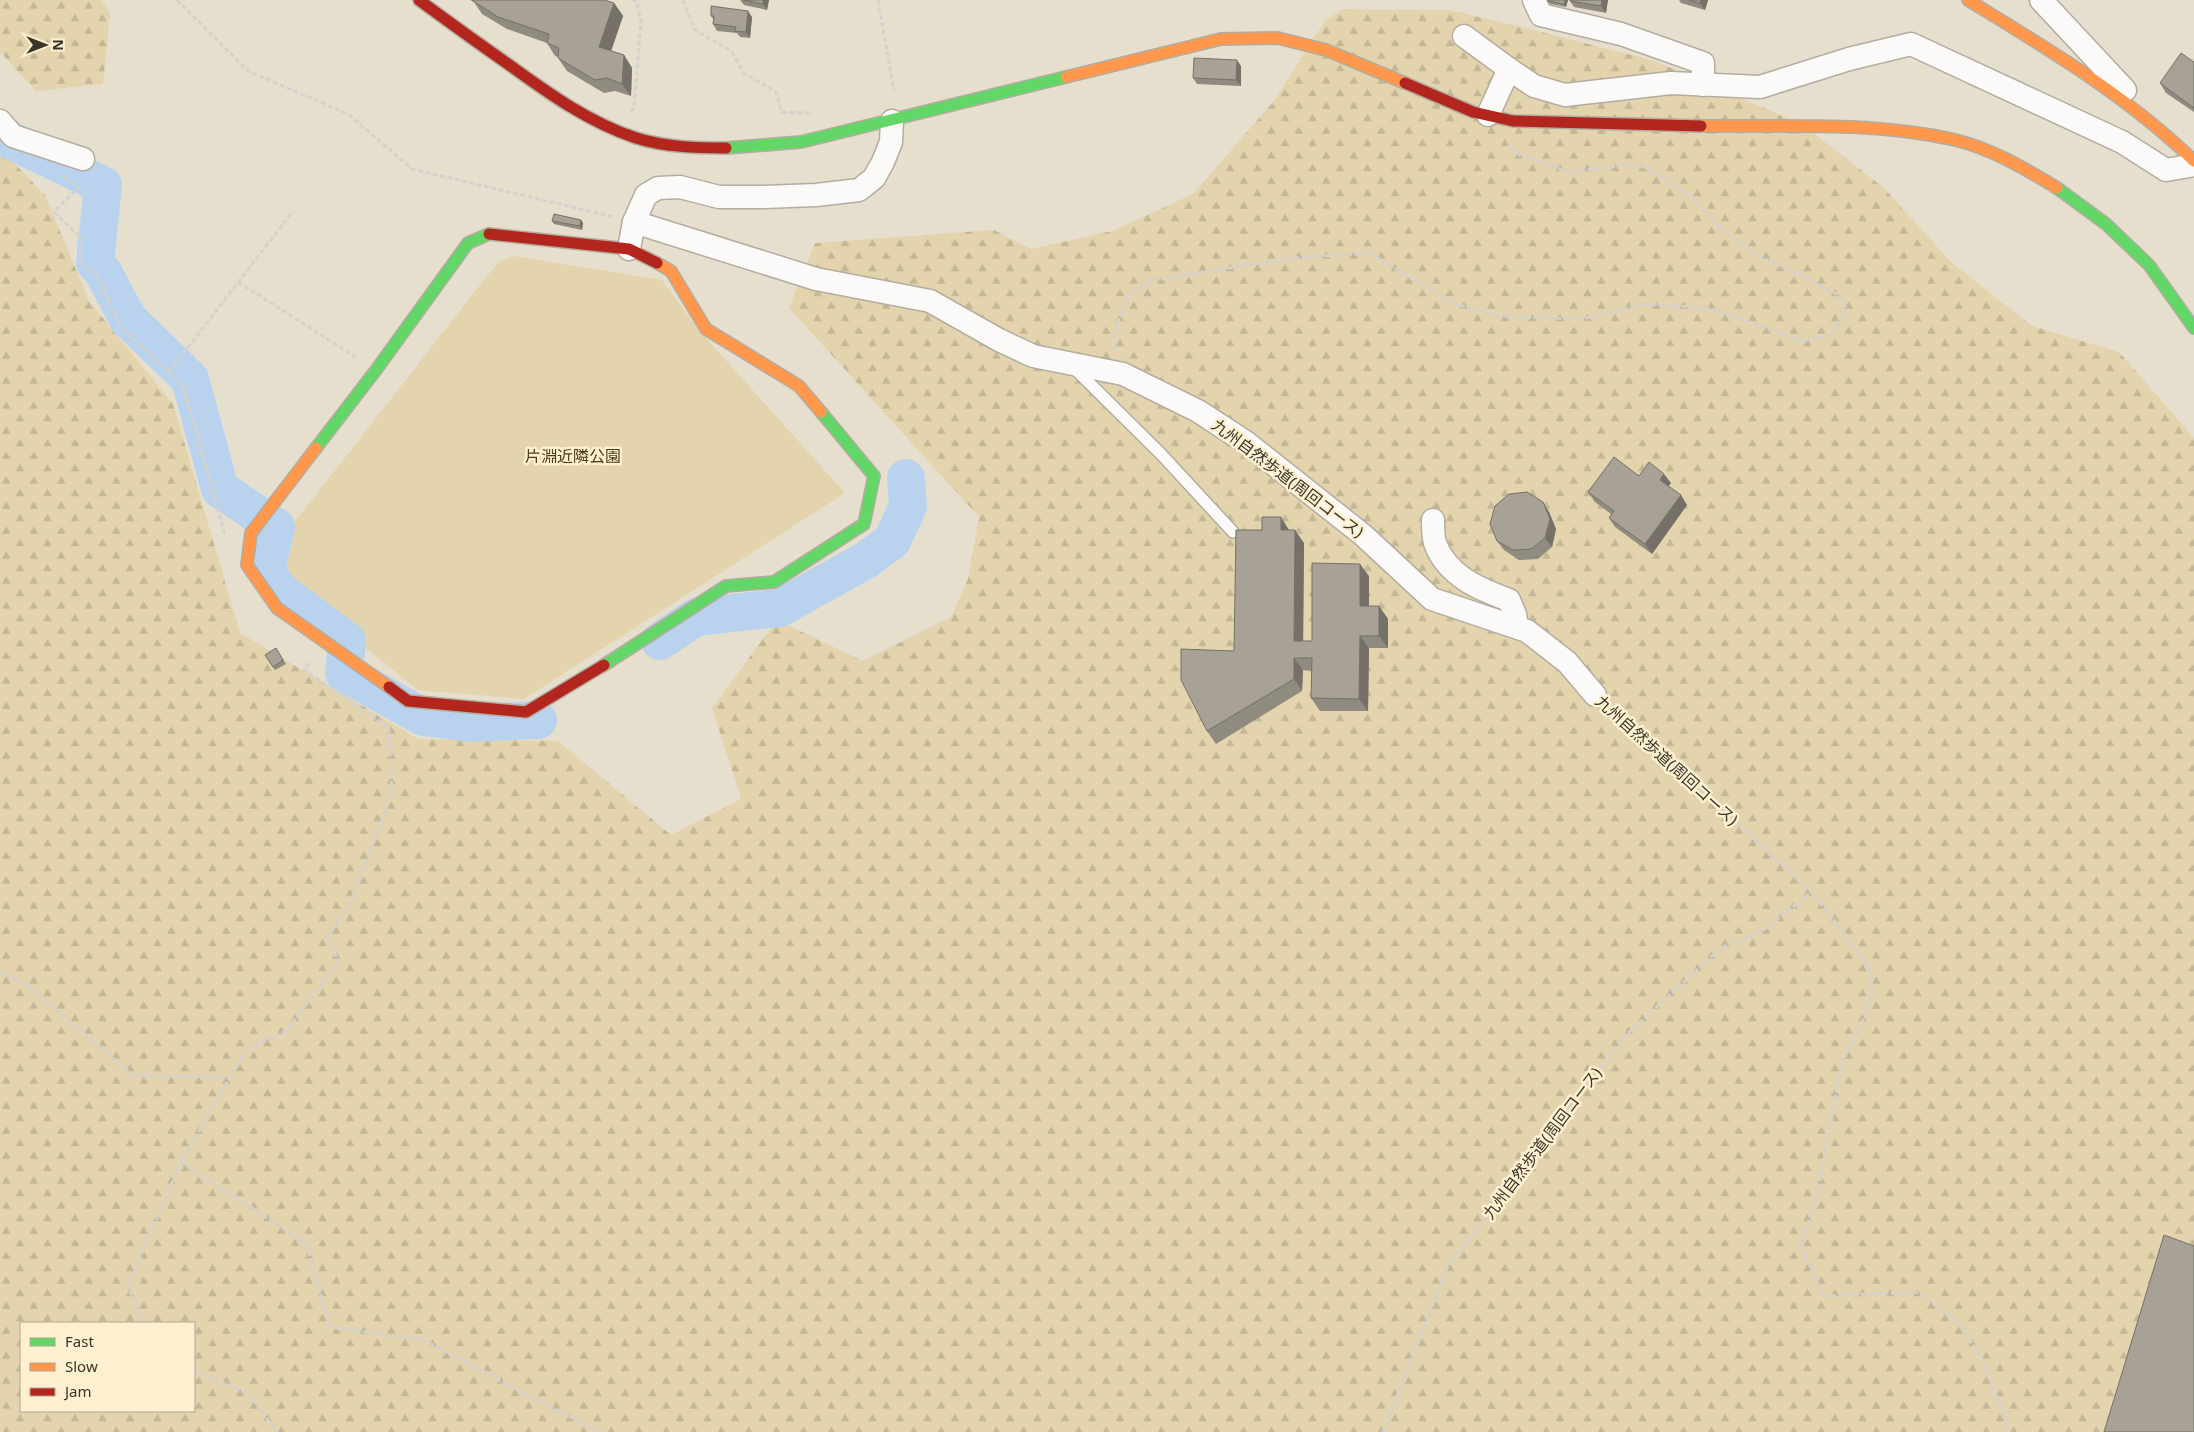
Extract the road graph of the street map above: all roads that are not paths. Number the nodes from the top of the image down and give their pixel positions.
1 (419, 0) edge
2 (1534, 0) edge
3 (1968, 0) edge
4 (2041, 0) edge
5 (1464, 36) dead end
6 (1509, 69) junction
7 (1704, 85) junction
8 (1488, 115) junction
9 (0, 121) edge
10 (892, 121) junction
11 (2166, 132) junction
12 (84, 160) dead end
13 (2194, 161) edge
14 (2194, 165) edge
15 (634, 222) junction
16 (629, 249) junction
17 (2194, 328) edge
18 (1067, 362) junction
19 (1433, 520) dead end
20 (1233, 532) dead end
21 (1517, 626) junction
22 (1595, 695) road end

1 - 10 street
2 - 7 street
3 - 11 street
4 - 11 street
5 - 6 street
6 - 7 street
6 - 8 street
7 - 14 street
8 - 10 street
8 - 17 street
9 - 12 street
10 - 15 street
11 - 13 street
15 - 16 street
15 - 18 street, 九州自然歩道(周回コース)
16 - 16 street
18 - 20 lane
18 - 21 street, 九州自然歩道(周回コース)
19 - 21 street
21 - 22 street, 九州自然歩道(周回コース)

